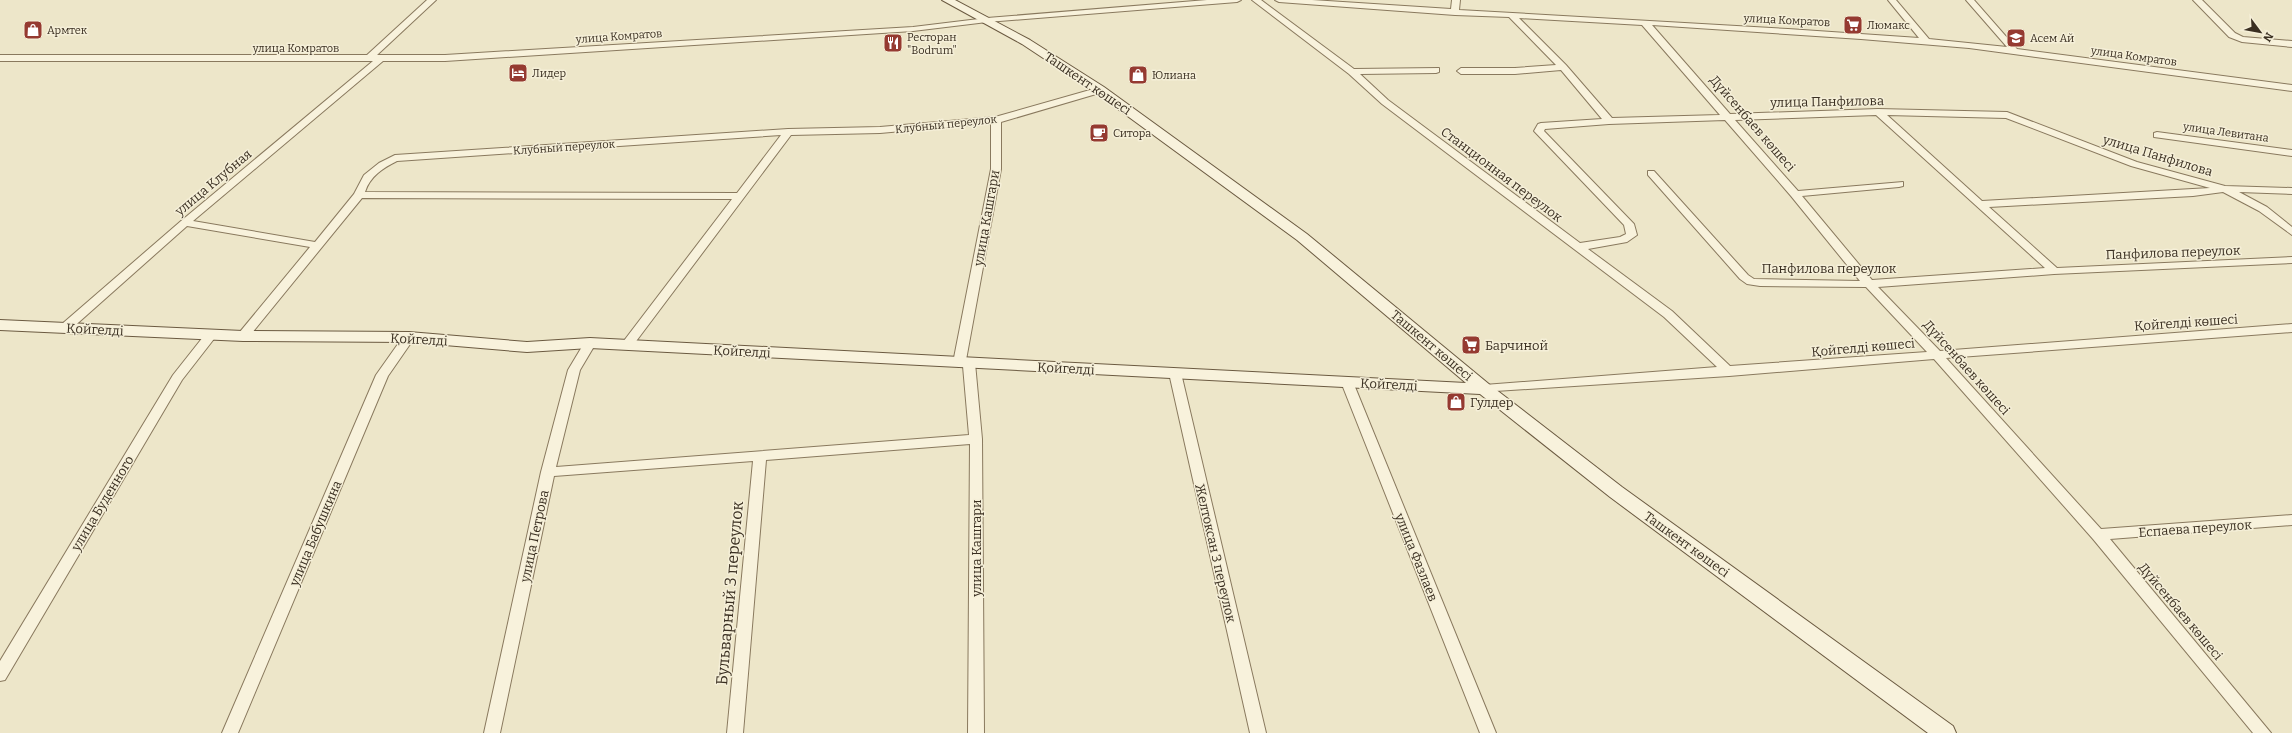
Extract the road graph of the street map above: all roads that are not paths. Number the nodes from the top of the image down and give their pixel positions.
1 (432, 0) edge
2 (947, 0) edge
3 (1132, 0) edge
4 (1237, 0) edge
5 (1256, 0) edge
6 (1279, 0) edge
7 (1456, 0) edge
8 (1892, 0) edge
9 (1970, 0) edge
10 (2197, 0) edge
11 (1128, 9) junction
12 (1455, 13) junction
13 (1512, 16) junction
14 (987, 20) junction
15 (1645, 23) junction
16 (1927, 42) junction
17 (2292, 44) edge
18 (2014, 50) junction
19 (0, 58) edge
20 (368, 59) junction
21 (380, 59) junction
22 (1563, 67) junction
23 (1436, 70) dead end
24 (1461, 71) dead end
25 (1352, 72) junction
26 (2292, 88) edge
27 (1100, 90) junction
28 (1878, 112) junction
29 (1728, 117) junction
30 (996, 120) junction
31 (1609, 121) junction
32 (788, 132) junction
33 (2157, 135) dead end
34 (2292, 153) edge
35 (1651, 173) dead end
36 (1899, 184) dead end
37 (2225, 189) junction
38 (2292, 191) edge
39 (1795, 194) junction
40 (359, 195) junction
41 (741, 196) junction
42 (1979, 204) junction
43 (185, 223) junction
44 (2292, 232) edge
45 (316, 245) junction
46 (1577, 247) junction
47 (2292, 260) edge
48 (2054, 271) junction
49 (1870, 284) junction
50 (0, 325) edge
51 (66, 327) junction
52 (2292, 328) edge
53 (211, 335) junction
54 (242, 336) junction
55 (409, 337) junction
56 (590, 343) junction
57 (627, 345) junction
58 (1937, 355) junction
59 (964, 363) junction
60 (1729, 372) junction
61 (1175, 373) junction
62 (1346, 382) junction
63 (1484, 389) junction
64 (976, 439) junction
65 (760, 456) junction
66 (548, 472) junction
67 (2292, 520) edge
68 (2098, 535) junction
69 (0, 675) edge
70 (230, 733) edge
71 (492, 733) edge
72 (734, 733) edge
73 (976, 733) edge
74 (1258, 733) edge
75 (1488, 733) edge
76 (1945, 733) edge
77 (2263, 733) edge

1 - 20 street
2 - 14 main road, Ташкент көшесі
3 - 11 street
4 - 11 street, улица Комратов
5 - 25 street, Станционная переулок
6 - 12 street, улица Комратов
7 - 12 street
8 - 16 street
9 - 18 street
10 - 17 street
11 - 14 street, улица Комратов
12 - 13 street, улица Комратов
13 - 15 street, улица Комратов
13 - 22 street
14 - 21 street, улица Комратов
14 - 27 main road, Ташкент көшесі
15 - 16 street, улица Комратов
15 - 29 street, Дүйсенбаев көшесі
16 - 18 street, улица Комратов
18 - 26 street, улица Комратов
19 - 20 street, улица Комратов
20 - 21 street, улица Комратов
21 - 43 street, улица Клубная
22 - 24 street
22 - 31 street
23 - 25 street
25 - 46 street, Станционная переулок
27 - 30 street, Клубный переулок
27 - 63 main road, Ташкент көшесі
28 - 29 street, улица Панфилова
28 - 37 street, улица Панфилова
28 - 42 street
29 - 31 street, улица Панфилова
29 - 39 street, Дүйсенбаев көшесі
30 - 32 street, Клубный переулок
30 - 59 street, улица Кашгари
31 - 46 street, улица Панфилова
32 - 40 street, Клубный переулок
32 - 41 street
33 - 34 street, улица Левитана
35 - 49 street, Панфилова переулок
36 - 39 street
37 - 38 street
37 - 42 street
37 - 44 street, улица Панфилова
39 - 49 street, Дүйсенбаев көшесі
40 - 41 street
40 - 45 street, Клубный переулок
41 - 57 street
42 - 48 street
43 - 45 street
43 - 51 street, улица Клубная
45 - 54 street, Клубный переулок
46 - 60 street, Станционная переулок
47 - 48 street, Панфилова переулок
48 - 49 street, Панфилова переулок
49 - 58 street, Дүйсенбаев көшесі
50 - 51 main road, Қойгелді
51 - 53 main road, Қойгелді
52 - 58 street, Қойгелді көшесі
53 - 54 main road, Қойгелді
53 - 69 street, улица Буденного
54 - 55 main road, Қойгелді
55 - 56 main road, Қойгелді
55 - 70 street, улица Бабушкина
56 - 57 main road, Қойгелді
56 - 66 street, улица Петрова
57 - 59 main road, Қойгелді
58 - 60 street, Қойгелді көшесі
58 - 68 street, Дүйсенбаев көшесі
59 - 61 main road, Қойгелді
59 - 64 street, улица Кашгари
60 - 63 street, Қойгелді көшесі
61 - 62 main road, Қойгелді
61 - 74 street, Желтоксан 3 переулок
62 - 63 main road, Қойгелді
62 - 75 street, улица Фазлаев
63 - 76 main road, Ташкент көшесі
64 - 65 street
64 - 73 street, улица Кашгари
65 - 66 street
65 - 72 street, Бульварный 3 переулок
66 - 71 street, улица Петрова
67 - 68 street, Еспаева переулок
68 - 77 street, Дүйсенбаев көшесі

